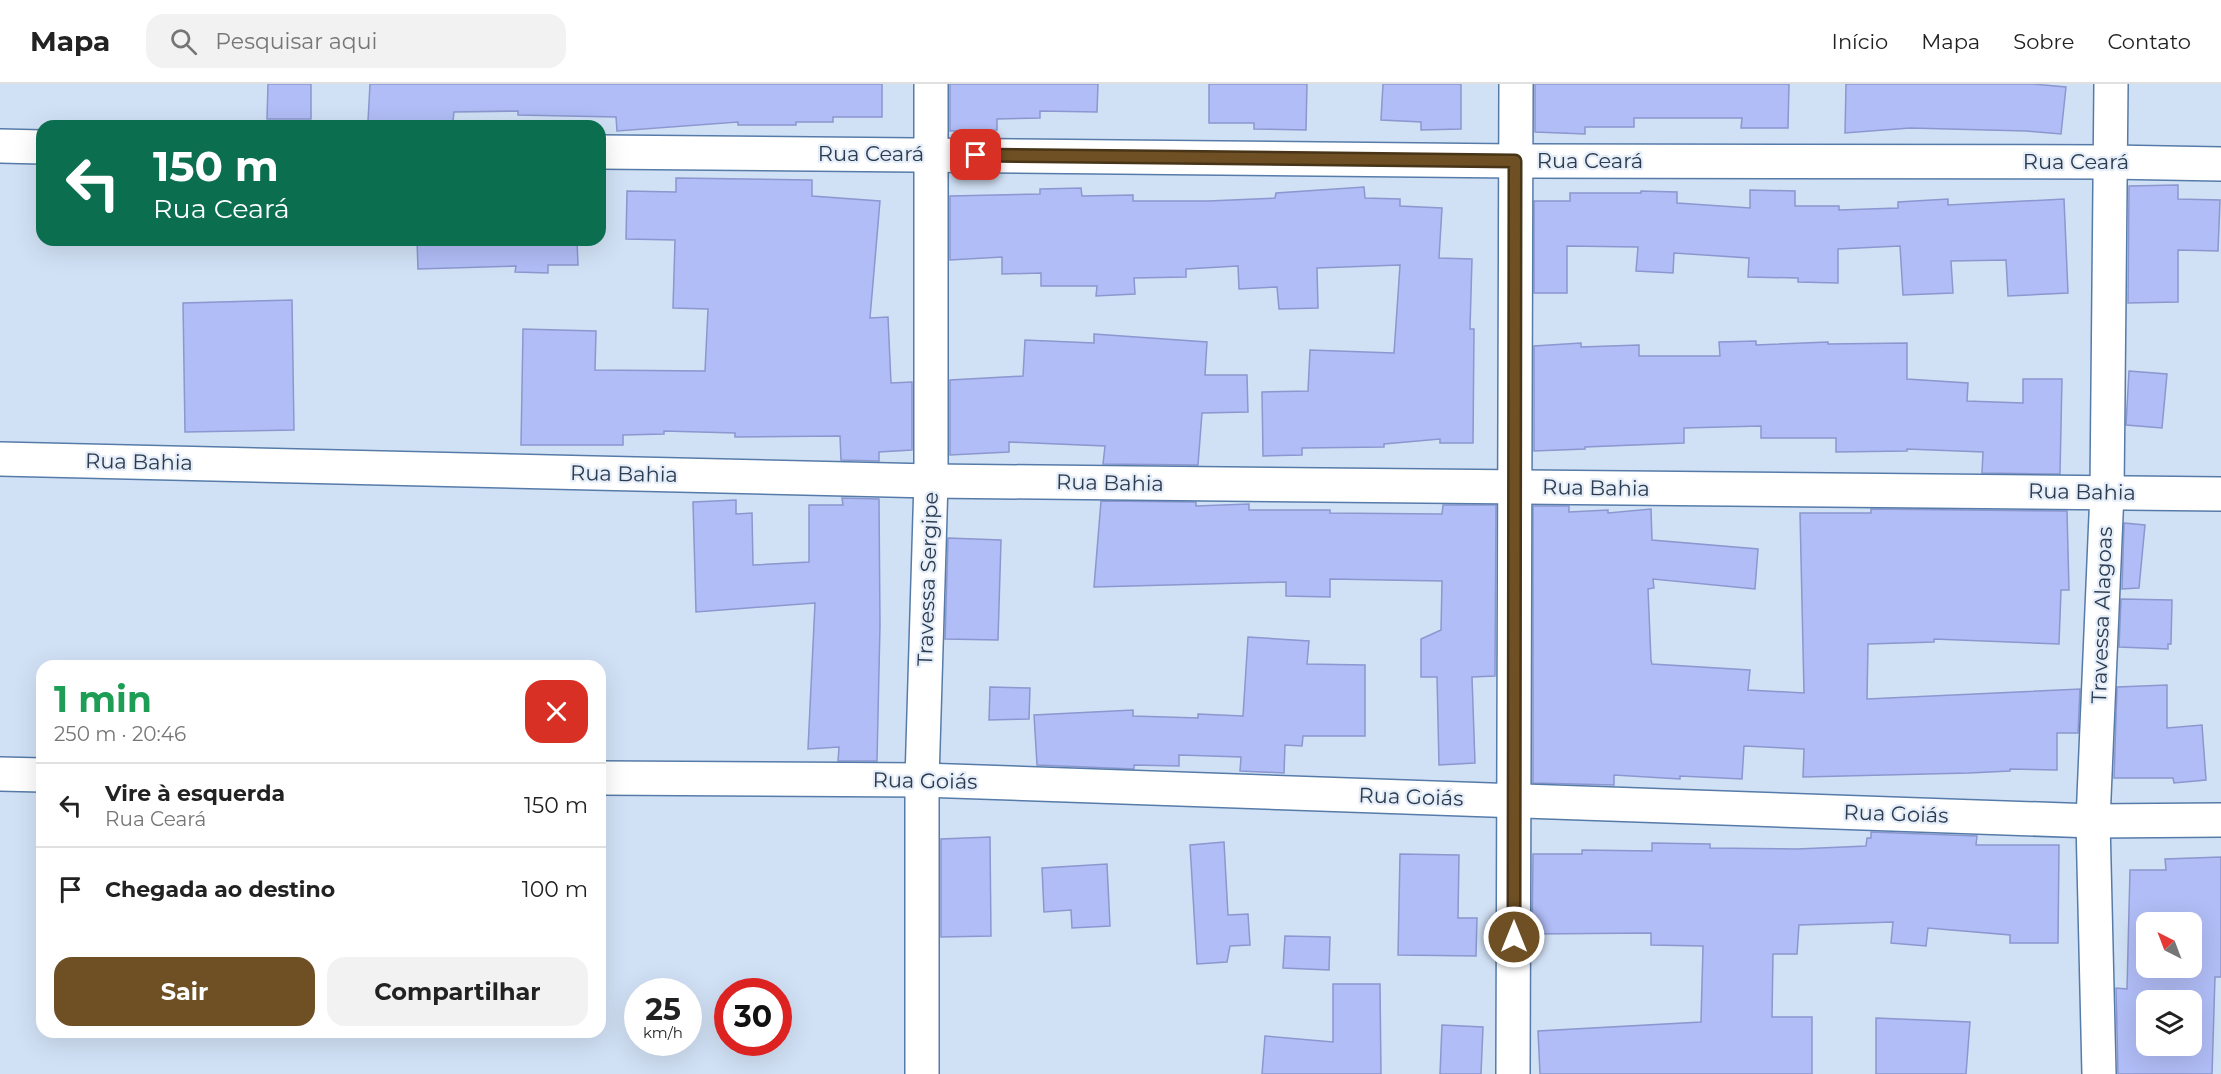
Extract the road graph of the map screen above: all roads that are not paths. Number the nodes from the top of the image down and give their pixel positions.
1 (931, 84) edge
2 (1516, 84) edge
3 (2111, 84) edge
4 (0, 146) edge
5 (36, 147) edge
6 (606, 152) edge
7 (929, 154) junction
8 (1515, 161) junction
9 (2110, 162) junction
10 (2221, 164) edge
11 (0, 459) edge
12 (931, 482) junction
13 (1514, 487) junction
14 (2107, 492) junction
15 (2221, 494) edge
16 (0, 774) edge
17 (36, 775) edge
18 (606, 778) edge
19 (922, 780) junction
20 (1514, 801) junction
21 (2221, 820) edge
22 (2093, 821) junction
23 (921, 1074) edge
24 (1514, 1074) edge
25 (2099, 1074) edge

1 - 7 street, Travessa Sergipe
2 - 8 street
3 - 9 street, Travessa Alagoas
4 - 5 street
6 - 7 street, Rua Ceará
7 - 8 street, Rua Ceará
7 - 12 street, Travessa Sergipe
8 - 9 street, Rua Ceará
8 - 13 street
9 - 10 street, Rua Ceará
9 - 14 street, Travessa Alagoas
11 - 12 street, Rua Bahia
12 - 13 street, Rua Bahia
12 - 19 street, Travessa Sergipe
13 - 14 street, Rua Bahia
13 - 20 street
14 - 15 street, Rua Bahia
14 - 22 street, Travessa Alagoas
16 - 17 street
18 - 19 street, Rua Goiás
19 - 20 street, Rua Goiás
19 - 23 street, Travessa Sergipe
20 - 22 street, Rua Goiás
20 - 24 street
21 - 22 street, Rua Goiás
22 - 25 street, Travessa Alagoas

